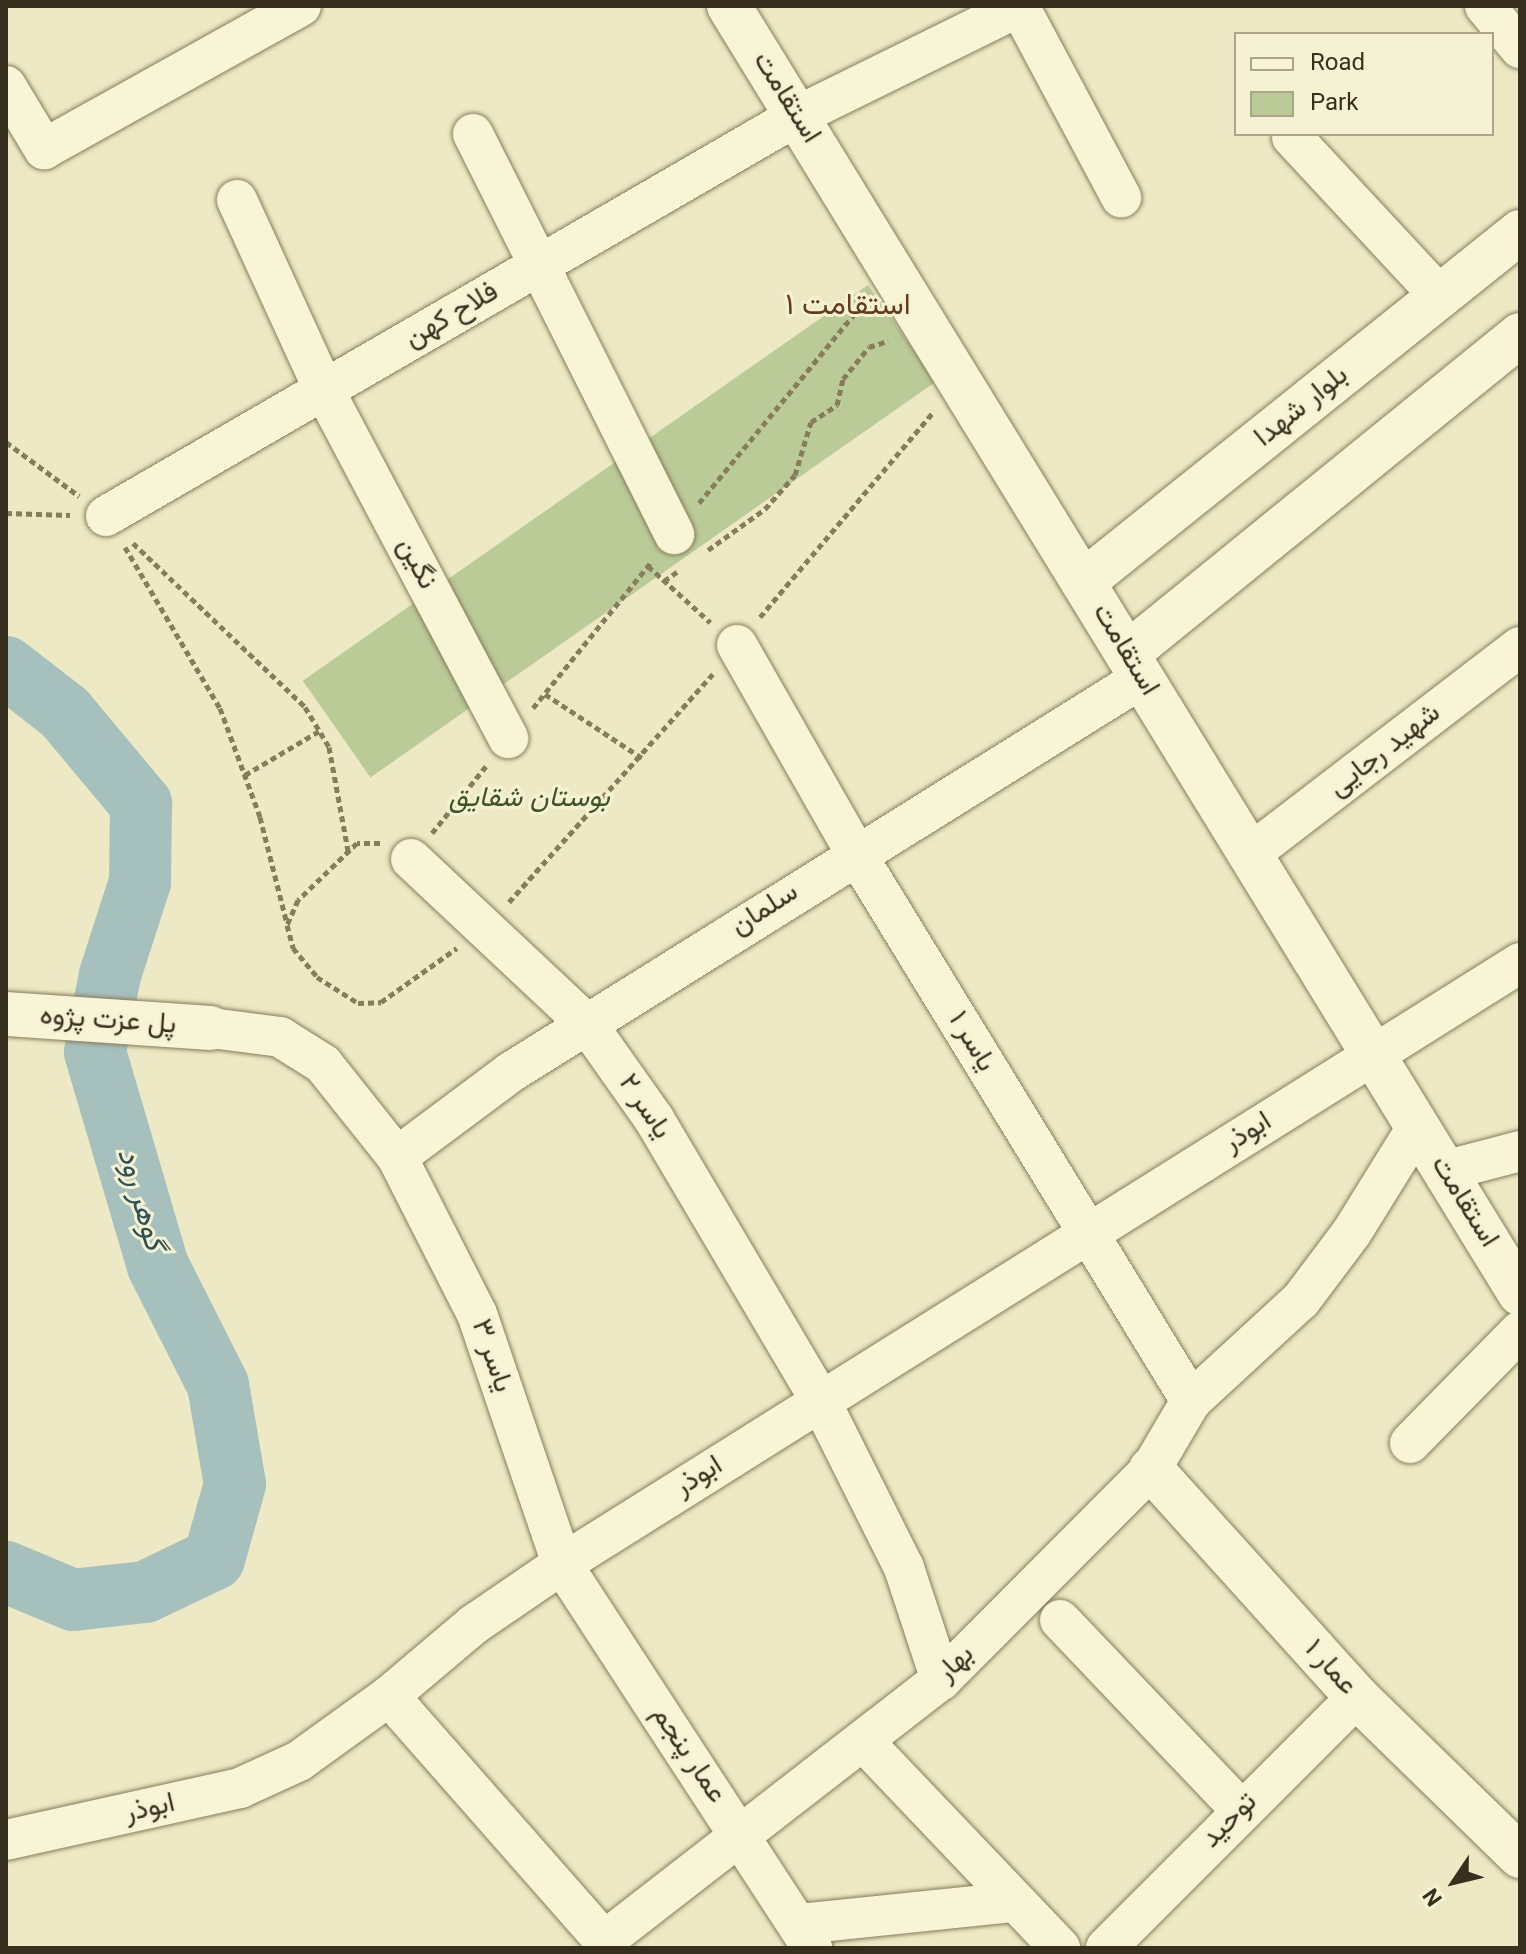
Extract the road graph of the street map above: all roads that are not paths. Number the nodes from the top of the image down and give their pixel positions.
1 (301, 6) edge
2 (729, 6) edge
3 (1020, 6) edge
4 (1485, 6) edge
5 (1520, 48) edge
6 (6, 86) edge
7 (797, 116) junction
8 (473, 134) dead end
9 (1292, 137) dead end
10 (1121, 197) dead end
11 (237, 200) dead end
12 (1520, 232) edge
13 (541, 265) junction
14 (1440, 296) junction
15 (1520, 335) edge
16 (324, 390) junction
17 (106, 516) road end
18 (687, 552) road end
19 (1083, 582) junction
20 (737, 645) road end
21 (1520, 647) edge
22 (1134, 666) junction
23 (508, 738) dead end
24 (855, 852) junction
25 (1250, 854) junction
26 (411, 859) road end
27 (1520, 963) edge
28 (6, 1014) edge
29 (587, 1024) junction
30 (211, 1028) joint
31 (1373, 1055) junction
32 (1417, 1127) junction
33 (1520, 1151) edge
34 (397, 1157) junction
35 (1444, 1171) junction
36 (1087, 1231) junction
37 (1520, 1294) edge
38 (1520, 1331) edge
39 (820, 1400) junction
40 (1191, 1401) junction
41 (1410, 1443) dead end
42 (1151, 1469) junction
43 (562, 1564) junction
44 (1060, 1620) dead end
45 (941, 1680) junction
46 (389, 1696) junction
47 (1357, 1697) junction
48 (863, 1741) junction
49 (1240, 1809) junction
50 (743, 1837) junction
51 (6, 1840) edge
52 (1520, 1856) edge
53 (1012, 1902) junction
54 (806, 1936) edge
55 (1060, 1948) edge
56 (1106, 1948) edge

1 - 6 street
2 - 7 main road, استقامت
3 - 7 street, فلاح کهن
3 - 10 street
4 - 5 street
7 - 13 street, فلاح کهن
7 - 19 main road, استقامت
8 - 13 street
9 - 14 street
11 - 16 street, نگین
12 - 14 main road, بلوار شهدا
13 - 16 street, فلاح کهن
13 - 18 street
14 - 19 main road, بلوار شهدا
15 - 22 main road
16 - 17 street, فلاح کهن
16 - 23 street, نگین
19 - 22 main road, استقامت
20 - 24 street, یاسر ۱
21 - 25 street, شهید رجایی
22 - 24 street, سلمان
22 - 25 main road, استقامت
24 - 29 street, سلمان
24 - 36 street, یاسر ۱
25 - 31 main road, استقامت
26 - 29 street, یاسر ۲
27 - 31 street, ابوذر
28 - 30 main road, پل عزت پژوه
29 - 34 street, سلمان
29 - 39 street, یاسر ۲
30 - 34 street, یاسر ۳
31 - 32 main road, استقامت
31 - 36 street, ابوذر
32 - 35 main road, استقامت
32 - 40 street, بهار
33 - 35 street
34 - 43 street, یاسر ۳
35 - 37 main road, استقامت
36 - 39 street, ابوذر
36 - 40 street
38 - 41 street
39 - 43 street, ابوذر
39 - 45 street, یاسر ۲
40 - 42 street, بهار
42 - 45 street, بهار
42 - 47 main road, عمار ۱
43 - 46 street, ابوذر
43 - 50 street, عمار پنجم
44 - 49 street
45 - 48 street, بهار
46 - 50 street, بهار
46 - 51 street, ابوذر
47 - 49 street, توحید
47 - 52 main road, عمار ۱
48 - 50 street, بهار
48 - 53 street
49 - 56 street, توحید
50 - 54 street, عمار پنجم
53 - 54 street
53 - 55 street

